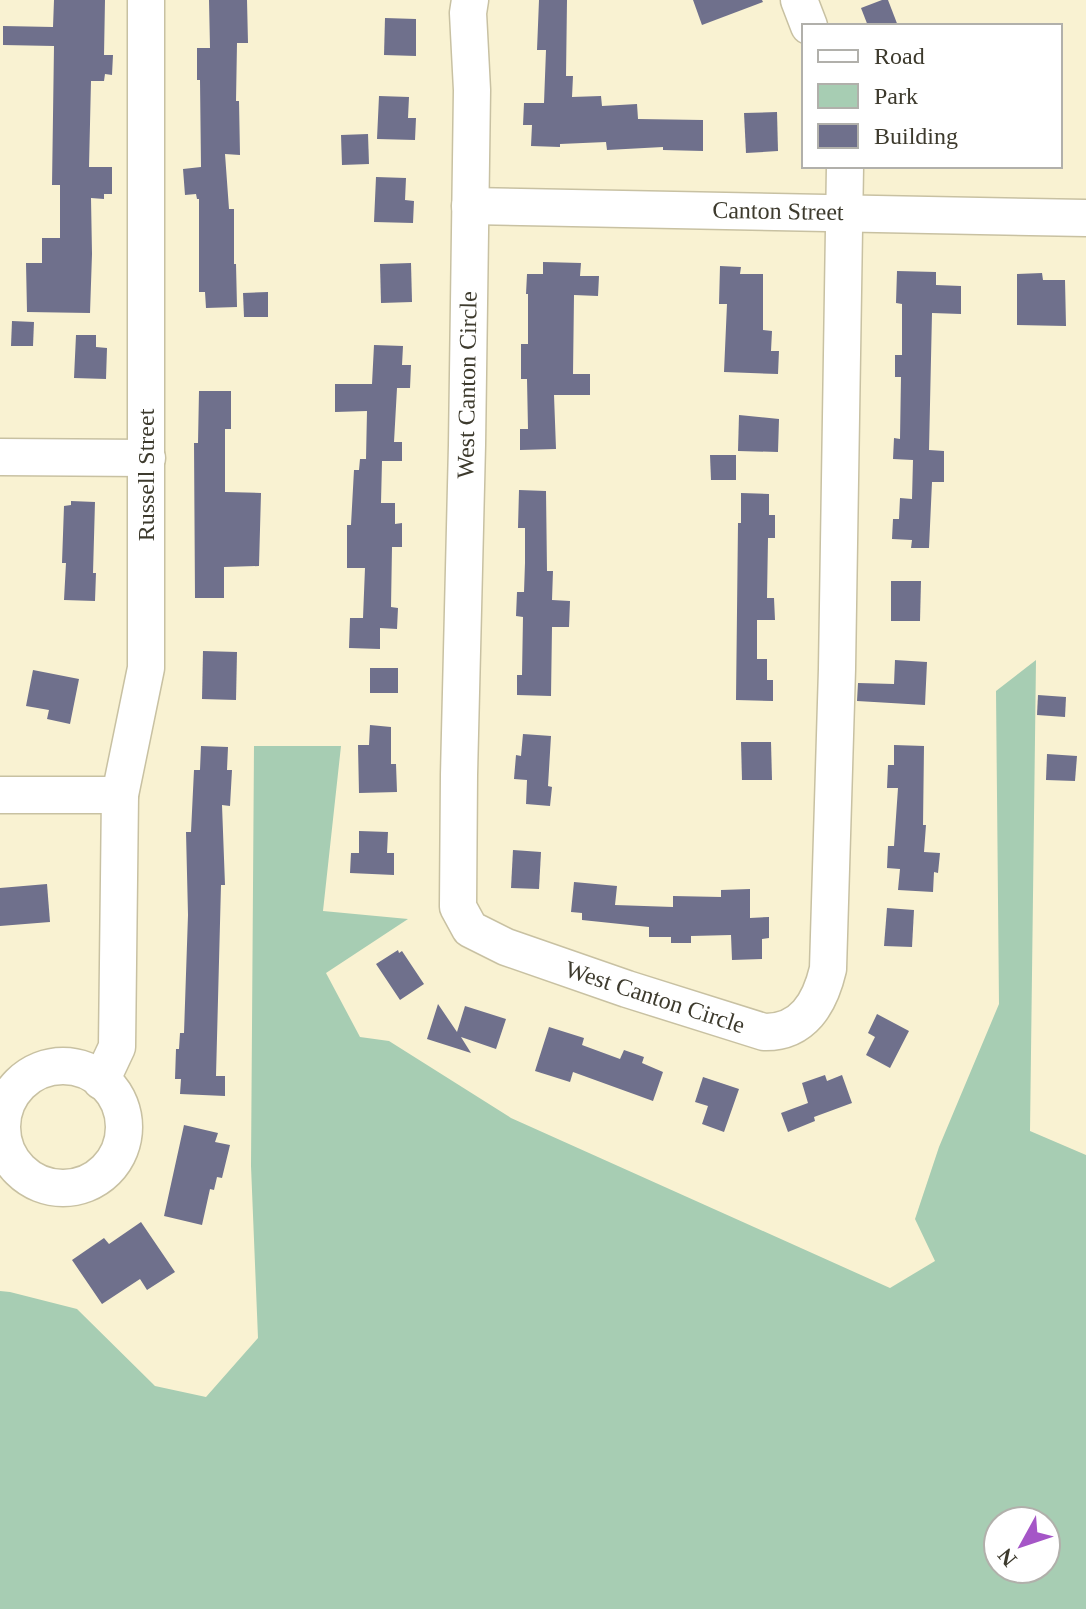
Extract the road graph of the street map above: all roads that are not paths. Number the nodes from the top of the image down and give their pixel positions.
1 (146, 0) edge
2 (470, 0) edge
3 (799, 0) edge
4 (808, 24) edge
5 (845, 168) edge
6 (470, 206) junction
7 (843, 213) junction
8 (1086, 218) edge
9 (0, 457) edge
10 (147, 458) junction
11 (0, 795) edge
12 (120, 795) junction
13 (101, 1081) dead end

1 - 10 street, Russell Street
2 - 6 street, West Canton Circle
3 - 4 street
5 - 7 street, West Canton Circle
6 - 7 street, Canton Street
6 - 7 street, West Canton Circle
7 - 8 street, Canton Street
9 - 10 street
10 - 12 street, Russell Street
11 - 12 street
12 - 13 street, Russell Street

